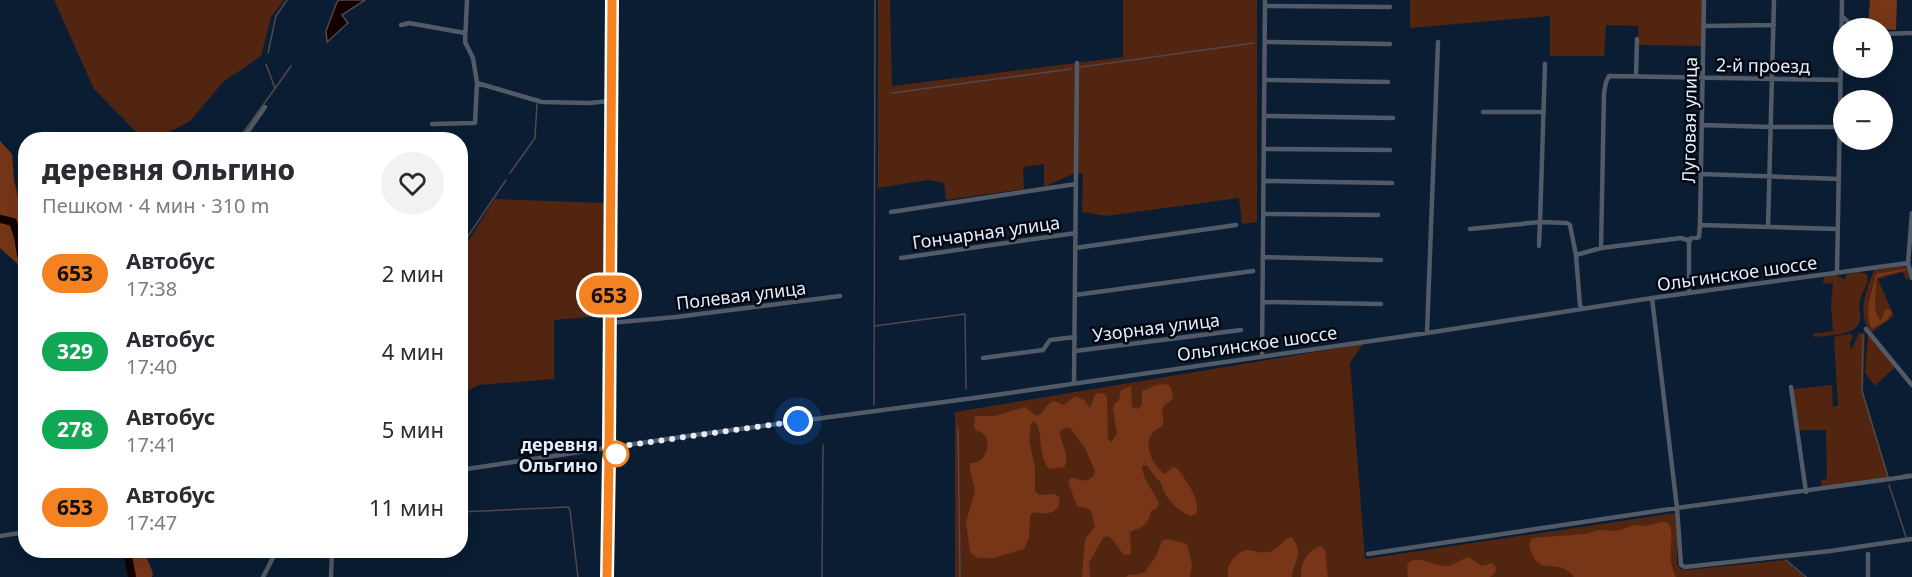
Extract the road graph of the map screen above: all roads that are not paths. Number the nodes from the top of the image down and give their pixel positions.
1 (467, 0) edge
2 (612, 0) edge
3 (1704, 0) edge
4 (1774, 0) edge
5 (1842, 0) edge
6 (1265, 3) edge
7 (1389, 7) dead end
8 (1842, 16) edge
9 (401, 25) dead end
10 (1774, 25) junction
11 (1704, 26) junction
12 (465, 33) junction
13 (1912, 33) edge
14 (1893, 34) edge
15 (1637, 39) dead end
16 (1265, 42) junction
17 (1438, 42) dead end
18 (1390, 44) dead end
19 (1077, 63) dead end
20 (1545, 64) dead end
21 (1636, 75) junction
22 (1703, 77) junction
23 (1265, 80) junction
24 (1772, 80) junction
25 (1841, 80) joint
26 (1388, 82) dead end
27 (477, 83) junction
28 (1841, 90) edge
29 (611, 101) junction
30 (265, 107) dead end
31 (1484, 112) dead end
32 (1544, 112) junction
33 (1264, 116) junction
34 (1393, 117) dead end
35 (432, 124) dead end
36 (1702, 125) junction
37 (1771, 127) junction
38 (1833, 127) edge
39 (248, 132) edge
40 (1264, 149) junction
41 (1390, 150) dead end
42 (1840, 150) edge
43 (1701, 174) junction
44 (1770, 177) junction
45 (1839, 179) junction
46 (1264, 181) junction
47 (1392, 183) dead end
48 (1076, 184) junction
49 (891, 212) dead end
50 (1912, 213) edge
51 (1263, 214) junction
52 (1378, 215) dead end
53 (1540, 222) junction
54 (1236, 225) dead end
55 (1700, 225) junction
56 (1768, 227) junction
57 (1837, 229) junction
58 (1470, 230) dead end
59 (1076, 233) junction
60 (1694, 238) junction
61 (1539, 246) dead end
62 (1075, 248) junction
63 (1601, 248) junction
64 (1576, 255) junction
65 (901, 258) dead end
66 (1263, 258) junction
67 (1381, 260) dead end
68 (1908, 264) junction
69 (1253, 270) dead end
70 (1836, 272) junction
71 (1912, 278) edge
72 (1689, 293) junction
73 (1075, 295) junction
74 (840, 296) dead end
75 (1652, 298) junction
76 (1263, 302) junction
77 (1381, 304) dead end
78 (1582, 308) junction
79 (609, 323) junction
80 (1866, 329) dead end
81 (1240, 330) dead end
82 (1427, 333) junction
83 (1075, 337) junction
84 (1075, 351) junction
85 (1262, 356) junction
86 (983, 358) dead end
87 (1074, 382) junction
88 (1912, 385) edge
89 (1791, 387) dead end
90 (609, 447) junction
91 (468, 469) edge
92 (1912, 476) edge
93 (1806, 492) junction
94 (1677, 508) junction
95 (18, 533) edge
96 (0, 536) edge
97 (1912, 539) edge
98 (1368, 554) dead end
99 (1868, 554) dead end
100 (273, 558) edge
101 (332, 558) edge
102 (263, 577) edge
103 (331, 577) edge
104 (608, 577) edge
105 (1868, 577) edge

1 - 12 street
2 - 29 street
3 - 11 street, Луговая улица
4 - 10 street
5 - 8 street
6 - 7 street
6 - 16 street
9 - 12 street
10 - 11 street
10 - 24 street
11 - 22 street, Луговая улица
12 - 27 street
13 - 14 street
15 - 21 street
16 - 18 street
16 - 23 street
17 - 82 street
19 - 48 street
20 - 32 street
21 - 22 street, 2-й проезд
21 - 63 street, 2-й проезд
22 - 24 street, 2-й проезд
22 - 36 street, Луговая улица
23 - 26 street
23 - 33 street
24 - 25 street, 2-й проезд
24 - 37 street
25 - 28 street
27 - 29 street
27 - 35 street
29 - 79 street
30 - 39 street
31 - 32 street
32 - 53 street
33 - 34 street
33 - 40 street
36 - 37 street
36 - 43 street, Луговая улица
37 - 38 street
37 - 44 street
40 - 41 street
40 - 46 street
42 - 45 street
43 - 44 street
43 - 55 street, Луговая улица
44 - 45 street
44 - 56 street
45 - 57 street
46 - 47 street
46 - 51 street
48 - 49 street
48 - 59 street
50 - 68 street
51 - 52 street
51 - 66 street
53 - 58 street
53 - 61 street
53 - 64 street
54 - 62 street
55 - 56 street
55 - 60 street, Луговая улица
56 - 57 street
57 - 70 street
59 - 62 street
59 - 65 street, Гончарная улица
60 - 63 street
60 - 72 street, Луговая улица
62 - 73 street
63 - 64 street
64 - 78 street
66 - 67 street
66 - 76 street
68 - 70 street, Ольгинское шоссе
68 - 71 street
69 - 73 street
70 - 72 street, Ольгинское шоссе
72 - 75 street, Ольгинское шоссе
73 - 83 street
74 - 79 street, Полевая улица
75 - 78 street, Ольгинское шоссе
75 - 94 street
76 - 77 street
76 - 85 street
78 - 82 street, Ольгинское шоссе
79 - 90 street
80 - 88 street
81 - 84 street, Узорная улица
82 - 85 street, Ольгинское шоссе
83 - 84 street
83 - 86 street
84 - 87 street
85 - 87 street, Ольгинское шоссе
87 - 90 street, Ольгинское шоссе
89 - 93 street
90 - 91 street, Ольгинское шоссе
90 - 104 street
92 - 93 street
93 - 94 street
94 - 97 street
94 - 98 street
95 - 96 street
99 - 105 street
100 - 102 street
101 - 103 street

